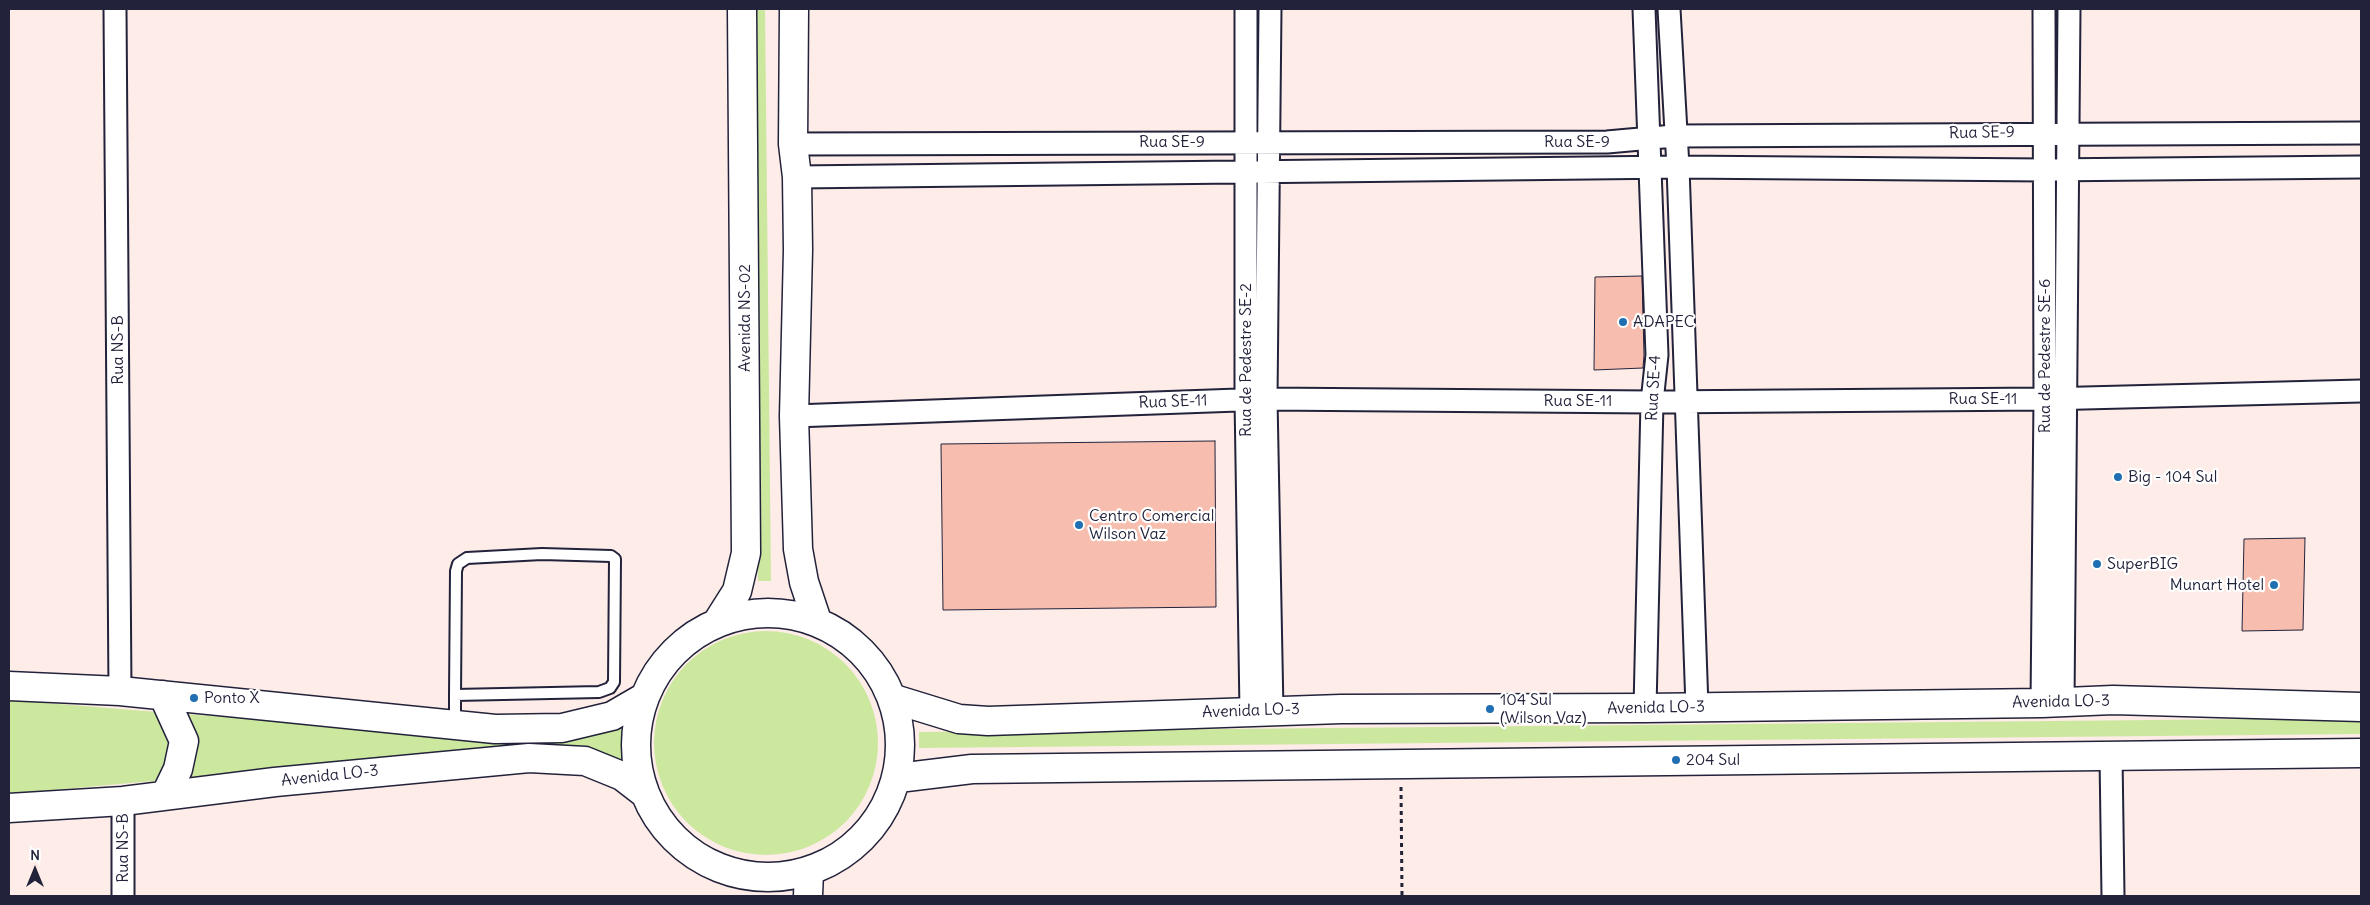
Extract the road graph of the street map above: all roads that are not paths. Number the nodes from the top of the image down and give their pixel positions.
1 (115, 9) edge
2 (742, 9) edge
3 (794, 9) edge
4 (1246, 9) edge
5 (1270, 9) edge
6 (1644, 9) edge
7 (1669, 9) edge
8 (2044, 9) edge
9 (2069, 9) edge
10 (2044, 133) junction
11 (2068, 133) junction
12 (2361, 133) edge
13 (1674, 136) junction
14 (1650, 138) junction
15 (1245, 141) junction
16 (1269, 141) junction
17 (793, 144) junction
18 (1678, 167) junction
19 (2361, 167) edge
20 (1651, 168) junction
21 (2068, 168) junction
22 (2044, 170) junction
23 (1267, 171) junction
24 (1245, 173) junction
25 (797, 177) junction
26 (2361, 391) edge
27 (2067, 397) junction
28 (2045, 398) junction
29 (1256, 399) junction
30 (1685, 401) junction
31 (1652, 402) junction
32 (794, 416) junction
33 (718, 621) junction
34 (817, 621) junction
35 (9, 686) edge
36 (120, 691) junction
37 (163, 695) junction
38 (456, 695) junction
39 (643, 698) junction
40 (894, 699) junction
41 (2052, 703) junction
42 (1697, 707) junction
43 (2361, 707) edge
44 (1645, 708) junction
45 (1262, 711) junction
46 (456, 725) junction
47 (2361, 752) edge
48 (2111, 756) junction
49 (898, 778) junction
50 (644, 793) junction
51 (166, 794) junction
52 (123, 801) junction
53 (9, 808) edge
54 (809, 884) edge
55 (744, 886) edge
56 (123, 896) edge
57 (2113, 896) edge

1 - 36 street, Rua NS-B
2 - 33 street, Avenida NS-02
3 - 17 street
4 - 15 street, Rua de Pedestre SE-2
5 - 16 street, Rua de Pedestre SE-2
6 - 14 street, Rua SE-4
7 - 13 street, Rua SE-4
8 - 10 street, Rua de Pedestre SE-6
9 - 11 street, Rua de Pedestre SE-6
10 - 11 street, Rua SE-9
10 - 13 street, Rua SE-9
10 - 22 street, Rua de Pedestre SE-6
11 - 12 street, Rua SE-9
11 - 21 street, Rua de Pedestre SE-6
13 - 14 street, Rua SE-9
13 - 18 street, Rua SE-4
14 - 16 street, Rua SE-9
14 - 20 street, Rua SE-4
15 - 16 street, Rua SE-9
15 - 17 street, Rua SE-9
15 - 24 street, Rua de Pedestre SE-2
16 - 23 street, Rua de Pedestre SE-2
17 - 25 street
18 - 20 street, Rua SE-9
18 - 22 street, Rua SE-9
18 - 30 street, Rua SE-4
19 - 21 street, Rua SE-9
20 - 23 street, Rua SE-9
20 - 31 street, Rua SE-4
21 - 22 street, Rua SE-9
21 - 27 street, Rua de Pedestre SE-6
22 - 28 street, Rua de Pedestre SE-6
23 - 24 street, Rua SE-9
23 - 29 street, Rua de Pedestre SE-2
24 - 25 street, Rua SE-9
24 - 29 street, Rua de Pedestre SE-2
25 - 32 street
26 - 27 street, Rua SE-11
27 - 28 street, Rua SE-11
27 - 41 street, Rua de Pedestre SE-6
28 - 30 street, Rua SE-11
28 - 41 street, Rua de Pedestre SE-6
29 - 31 street, Rua SE-11
29 - 32 street, Rua SE-11
29 - 45 street, Rua de Pedestre SE-2
30 - 31 street, Rua SE-11
30 - 42 street, Rua SE-4
31 - 44 street, Rua SE-4
32 - 34 street
33 - 34 street
33 - 39 street
34 - 40 street
35 - 36 street
36 - 37 street
37 - 46 street
37 - 51 street
38 - 38 lane
38 - 46 lane
39 - 46 street
39 - 50 street
40 - 45 street, Avenida LO-3
40 - 49 street
41 - 42 street, Avenida LO-3
41 - 43 street, Avenida LO-3
42 - 44 street, Avenida LO-3
44 - 45 street, Avenida LO-3
47 - 48 street
48 - 49 street
48 - 57 street
49 - 54 street
50 - 51 street, Avenida LO-3
50 - 55 street
51 - 52 street, Avenida LO-3
52 - 53 street, Avenida LO-3
52 - 56 street, Rua NS-B
54 - 55 street

